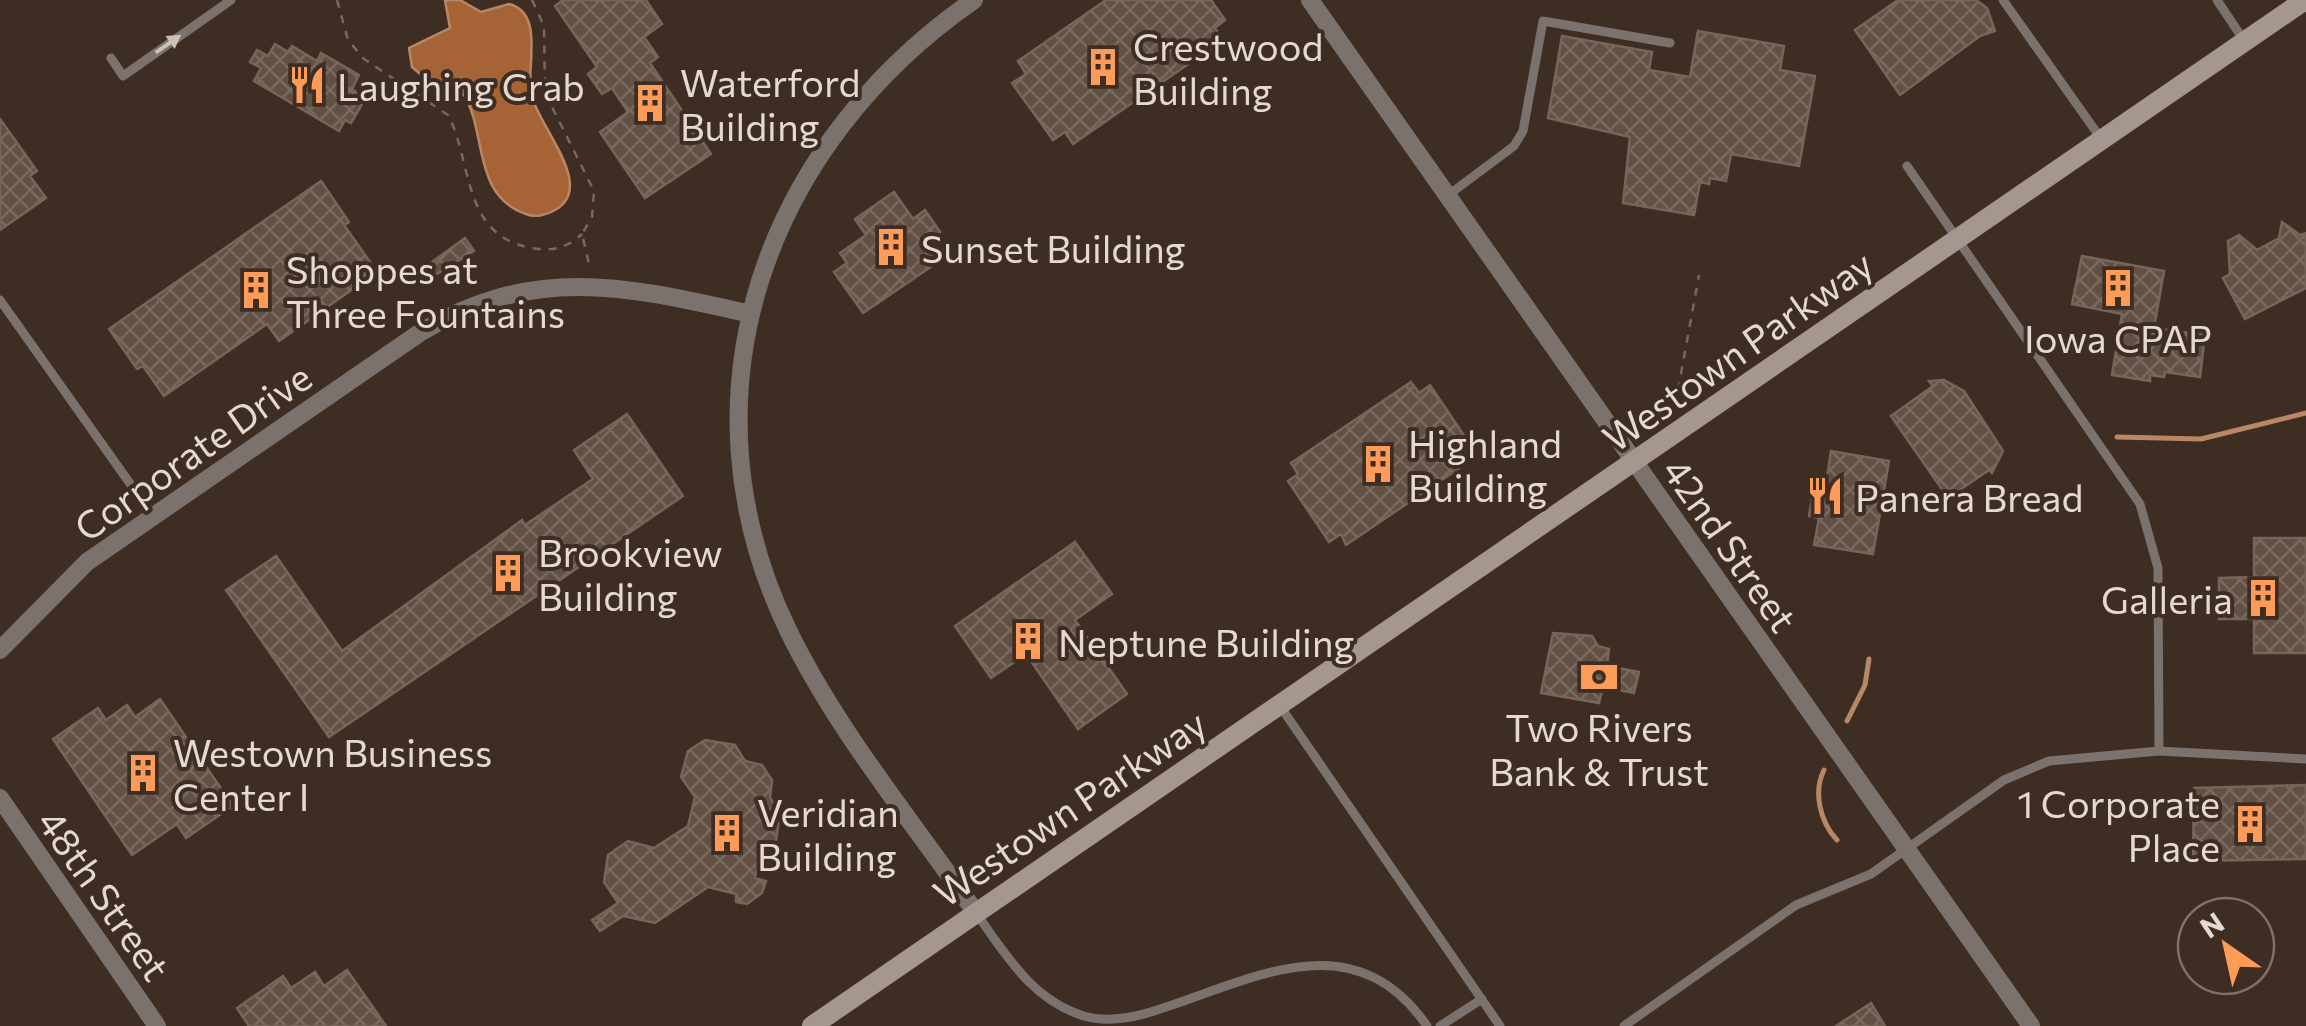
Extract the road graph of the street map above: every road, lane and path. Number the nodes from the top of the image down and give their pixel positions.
1 (231, 0) edge
2 (337, 0) edge
3 (532, 0) edge
4 (974, 0) edge
5 (1310, 0) edge
6 (2003, 0) edge
7 (2216, 0) edge
8 (2305, 0) edge
9 (2245, 42) junction
10 (1670, 44) dead end
11 (111, 58) dead end
12 (2102, 140) junction
13 (1906, 166) dead end
14 (1447, 196) junction
15 (582, 234) junction
16 (1958, 240) junction
17 (1699, 275) dead end
18 (591, 284) junction
19 (0, 300) edge
20 (751, 314) junction
21 (1678, 390) dead end
22 (1634, 464) junction
23 (153, 516) junction
24 (0, 650) edge
25 (1280, 706) junction
26 (2159, 751) junction
27 (2306, 759) edge
28 (0, 798) edge
29 (1906, 850) junction
30 (976, 914) junction
31 (1482, 999) junction
32 (157, 1026) edge
33 (812, 1026) edge
34 (1427, 1026) edge
35 (1440, 1026) edge
36 (1500, 1026) edge
37 (1624, 1026) edge
38 (2031, 1026) edge

11 -> 1 lane
2 - 15 path
3 - 15 path
4 - 20 street
5 - 14 street, 42nd Street
6 - 12 lane
7 - 9 lane
8 - 9 street, Westown Parkway
9 - 12 street, Westown Parkway
10 - 14 lane
12 - 16 street, Westown Parkway
13 - 16 lane
14 - 22 street, 42nd Street
15 - 18 path
16 - 22 street, Westown Parkway
16 - 26 lane
17 - 21 path
18 - 20 street, Corporate Drive
18 - 23 street, Corporate Drive
19 - 23 lane
20 - 30 street
22 - 25 street, Westown Parkway
22 - 29 street, 42nd Street
23 - 24 street, Corporate Drive
25 - 30 street, Westown Parkway
25 - 31 lane
26 - 27 lane
26 - 29 lane
28 - 32 street, 48th Street
29 - 37 lane
29 - 38 street, 42nd Street
30 - 33 street, Westown Parkway
30 - 34 lane
31 - 35 lane
31 - 36 lane

